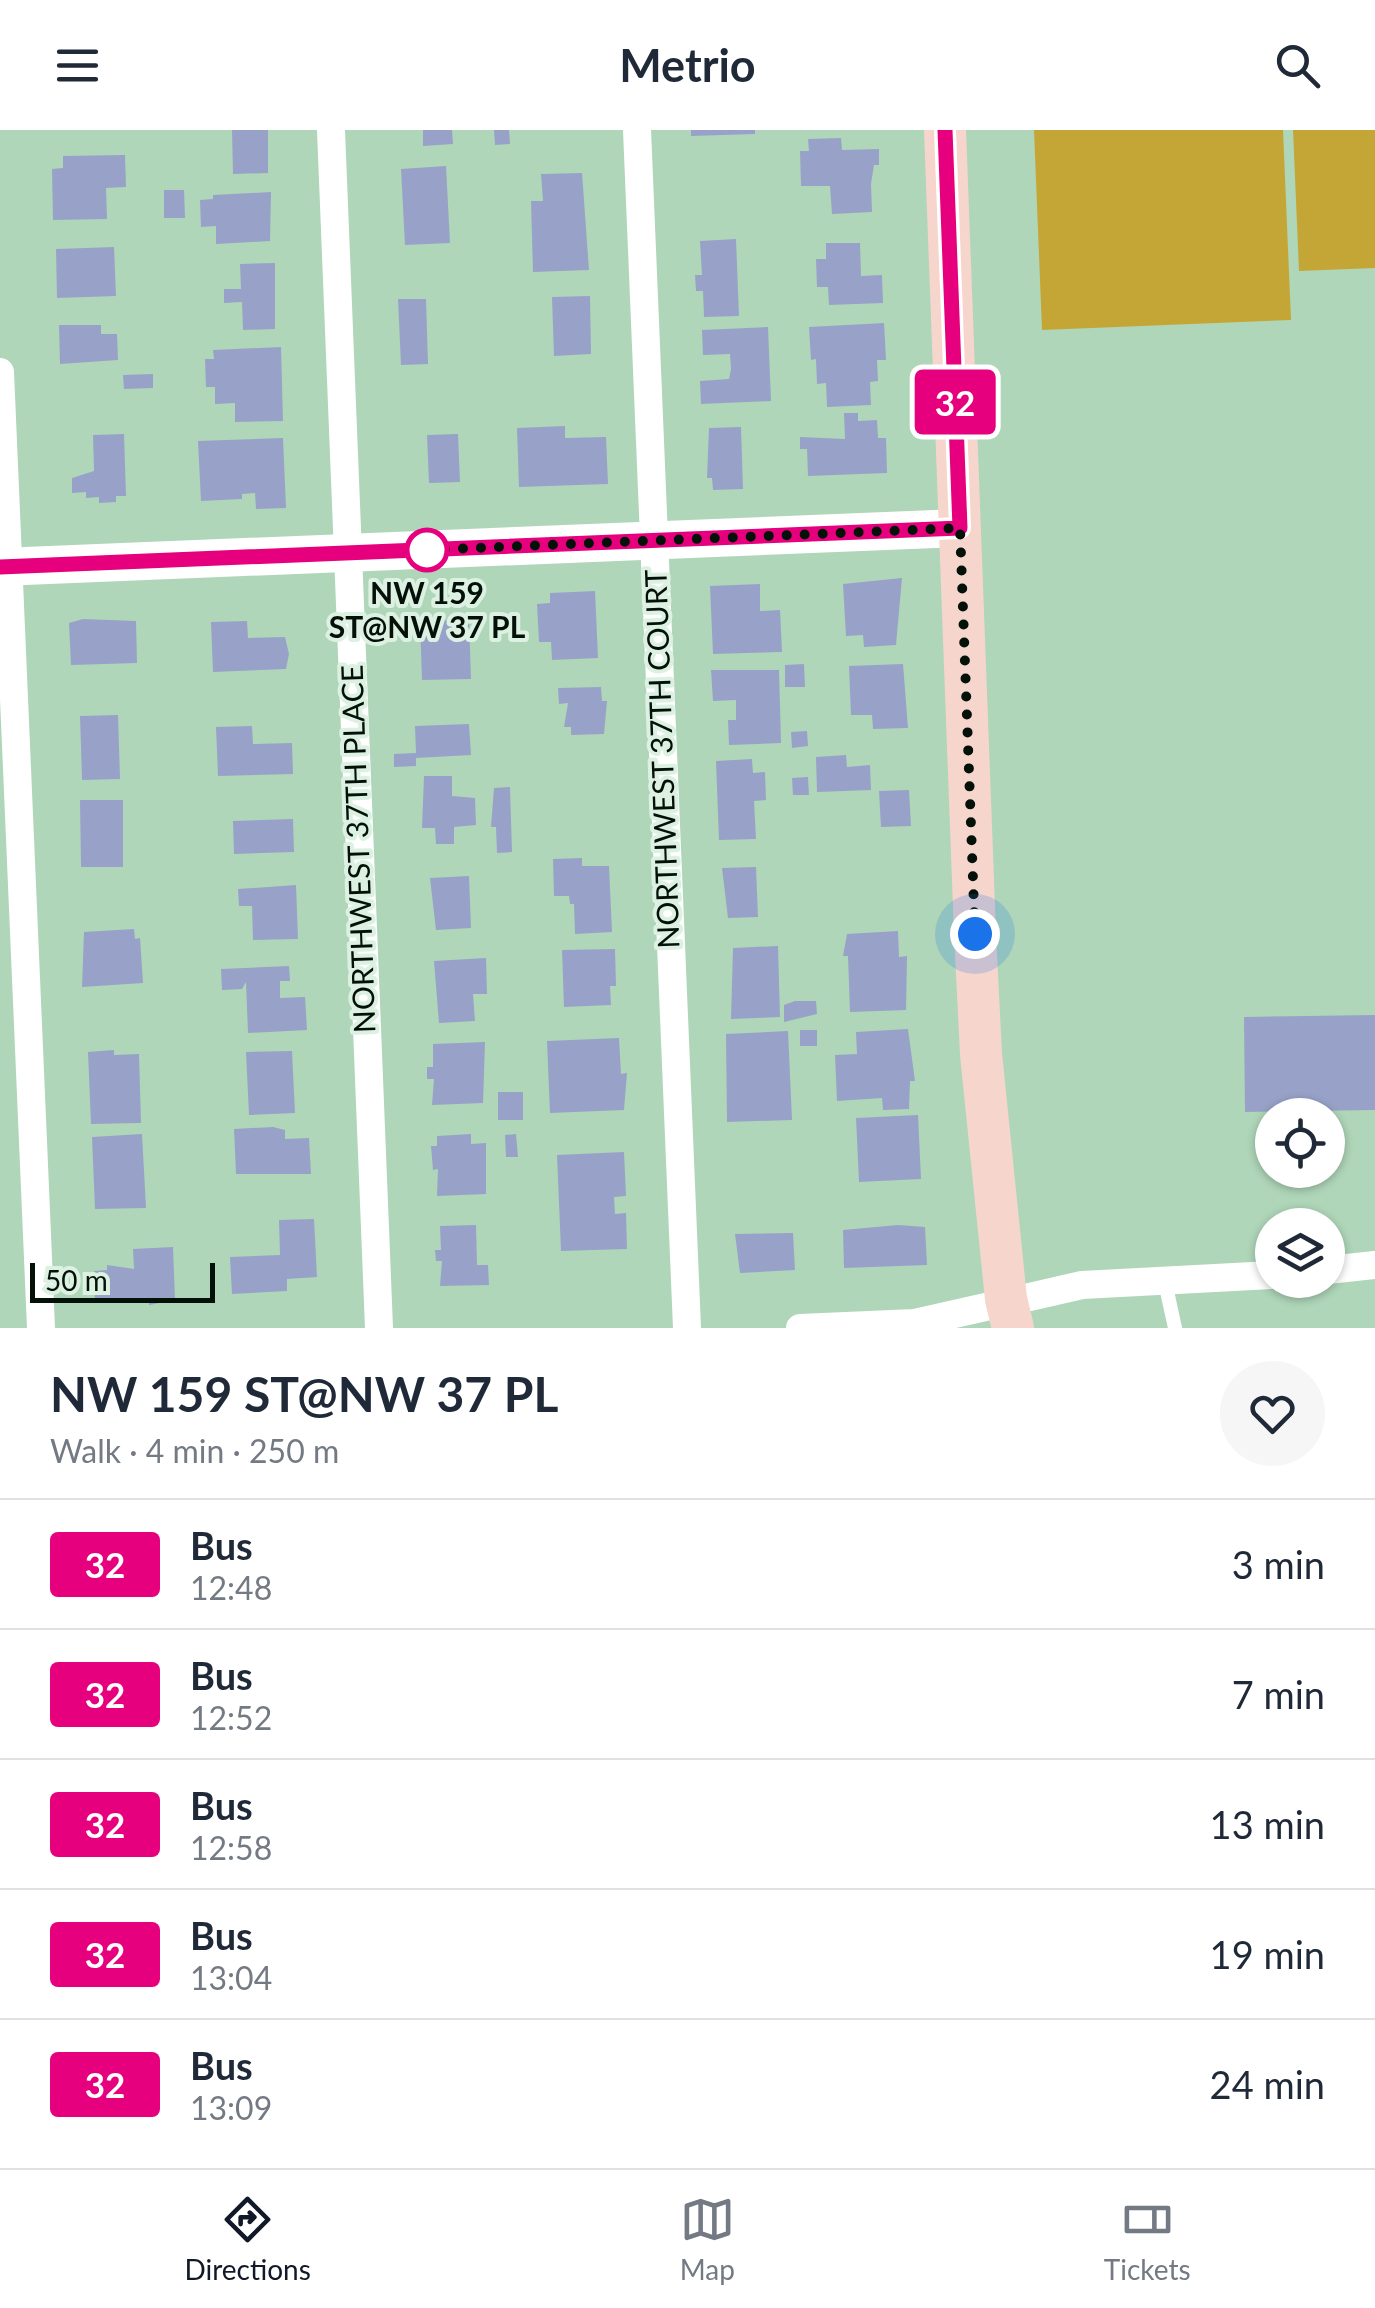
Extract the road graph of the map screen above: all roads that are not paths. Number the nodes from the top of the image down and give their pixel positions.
1 (332, 130) edge
2 (637, 130) edge
3 (945, 130) edge
4 (0, 372) edge
5 (960, 528) junction
6 (654, 542) junction
7 (347, 554) junction
8 (4, 567) edge
9 (1375, 1265) edge
10 (1345, 1268) edge
11 (1255, 1276) edge
12 (1165, 1282) junction
13 (1010, 1314) edge
14 (41, 1328) edge
15 (379, 1328) edge
16 (687, 1328) edge
17 (800, 1328) edge
18 (1175, 1328) edge

1 - 7 street, NORTHWEST 37TH PLACE
2 - 6 street, NORTHWEST 37TH COURT
3 - 5 main road
4 - 8 street
5 - 6 street
5 - 13 main road
6 - 7 street
6 - 16 street, NORTHWEST 37TH COURT
7 - 8 street
7 - 15 street, NORTHWEST 37TH PLACE
8 - 14 street
9 - 10 street
11 - 12 street
12 - 13 street
12 - 18 lane
13 - 17 street

